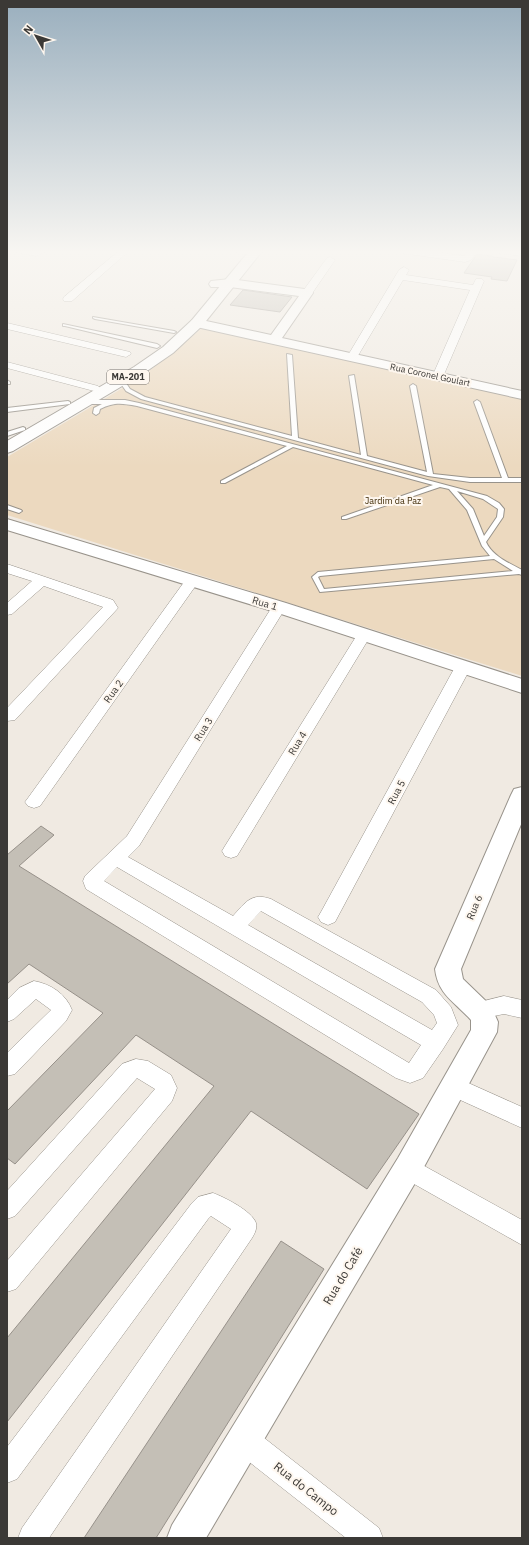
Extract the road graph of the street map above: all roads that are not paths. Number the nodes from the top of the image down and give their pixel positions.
1 (118, 322) edge
2 (182, 322) edge
3 (287, 322) edge
4 (373, 322) edge
5 (462, 322) edge
6 (197, 323) joint
7 (65, 325) dead end
8 (7, 326) edge
9 (174, 332) junction
10 (274, 340) junction
11 (157, 346) junction
12 (126, 354) dead end
13 (288, 354) dead end
14 (352, 358) junction
15 (7, 365) edge
16 (352, 376) dead end
17 (438, 377) junction
18 (125, 385) junction
19 (413, 386) dead end
20 (94, 388) junction
21 (522, 395) edge
22 (114, 401) junction
23 (86, 402) junction
24 (477, 402) dead end
25 (68, 403) junction
26 (7, 410) edge
27 (96, 413) dead end
28 (24, 429) junction
29 (7, 434) edge
30 (295, 438) junction
31 (7, 439) edge
32 (293, 445) junction
33 (7, 448) edge
34 (364, 456) junction
35 (430, 475) junction
36 (506, 480) junction
37 (522, 480) edge
38 (223, 482) dead end
39 (440, 484) junction
40 (451, 488) junction
41 (7, 507) edge
42 (13, 518) edge
43 (344, 518) dead end
44 (483, 542) junction
45 (495, 557) junction
46 (7, 568) edge
47 (520, 572) edge
48 (41, 581) junction
49 (192, 581) junction
50 (279, 607) junction
51 (7, 611) edge
52 (364, 635) junction
53 (463, 666) junction
54 (522, 686) edge
55 (10, 716) dead end
56 (522, 795) edge
57 (34, 802) dead end
58 (231, 851) dead end
59 (121, 854) junction
60 (328, 917) dead end
61 (235, 927) junction
62 (522, 1009) edge
63 (479, 1010) junction
64 (7, 1013) edge
65 (436, 1043) junction
66 (7, 1066) edge
67 (455, 1087) junction
68 (522, 1118) edge
69 (408, 1168) junction
70 (7, 1208) edge
71 (522, 1233) edge
72 (7, 1280) edge
73 (244, 1440) junction
74 (7, 1469) edge
75 (32, 1538) edge
76 (185, 1538) edge
77 (369, 1538) edge

1 - 9 lane
2 - 9 main road, MA-201
3 - 10 main road
4 - 14 street
5 - 17 street
6 - 10 main road, Rua Coronel Goulart
6 - 18 main road, MA-201
7 - 11 lane
8 - 12 street
9 - 11 main road, MA-201
10 - 14 main road, Rua Coronel Goulart
11 - 20 main road, MA-201
13 - 30 lane
14 - 17 main road, Rua Coronel Goulart
15 - 20 street
16 - 34 lane
17 - 21 main road, Rua Coronel Goulart
18 - 22 lane
18 - 23 main road, MA-201
18 - 30 lane
19 - 35 lane
20 - 25 main road, MA-201
22 - 23 lane
22 - 27 lane
22 - 32 lane
23 - 33 main road, MA-201
24 - 36 lane
25 - 26 lane
25 - 28 main road, MA-201
28 - 29 lane
28 - 31 main road, MA-201
30 - 34 lane
32 - 38 lane
32 - 39 lane
34 - 35 lane
35 - 36 lane
36 - 37 lane
39 - 40 lane
39 - 43 lane
40 - 44 lane
40 - 44 lane
41 - 42 lane
42 - 49 main road, Rua 1
44 - 45 lane
45 - 47 lane
45 - 47 lane
46 - 48 street
48 - 51 street
48 - 55 street
49 - 50 main road, Rua 1
49 - 57 street, Rua 2
50 - 52 main road, Rua 1
50 - 59 street, Rua 3
52 - 53 main road, Rua 1
52 - 58 street, Rua 4
53 - 54 main road, Rua 1
53 - 60 street, Rua 5
56 - 63 main road, Rua 6
59 - 61 street
59 - 65 street, Rua 3
61 - 65 street
61 - 65 street
62 - 63 street
63 - 67 main road, Rua do Café
64 - 66 street
67 - 68 street
67 - 69 main road, Rua do Café
69 - 71 street
69 - 73 main road, Rua do Café
70 - 72 street
73 - 76 main road, Rua do Café
73 - 77 street, Rua do Campo
74 - 75 street

